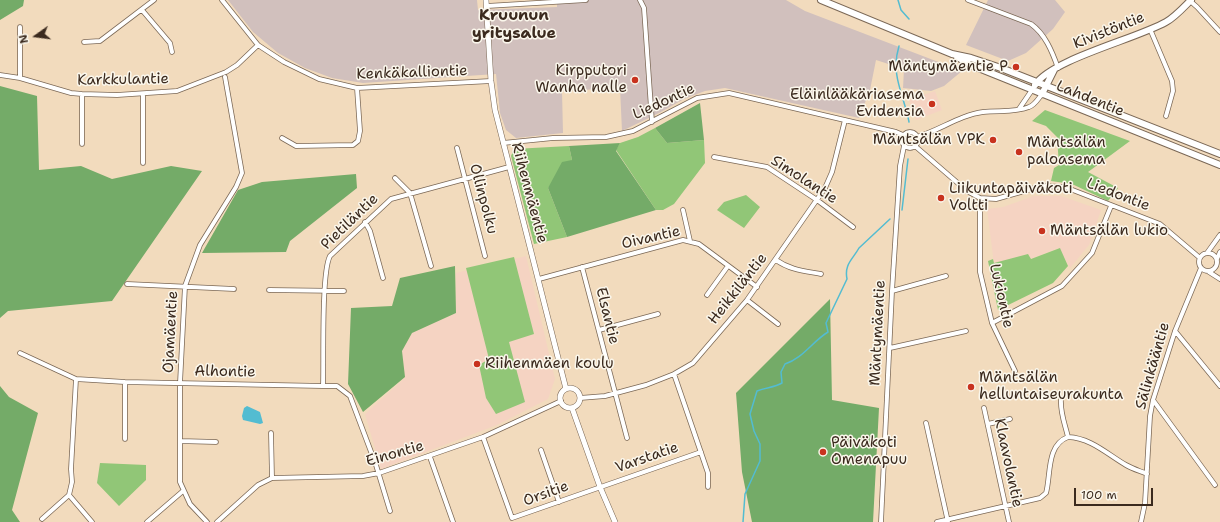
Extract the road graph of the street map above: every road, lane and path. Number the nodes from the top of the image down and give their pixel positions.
1 (154, 0) edge
2 (222, 0) edge
3 (586, 0) edge
4 (640, 0) edge
5 (821, 0) edge
6 (968, 0) edge
7 (1190, 0) edge
8 (486, 3) edge
9 (142, 10) junction
10 (20, 27) dead end
11 (1150, 29) junction
12 (1220, 32) edge
13 (84, 42) dead end
14 (258, 45) junction
15 (172, 52) dead end
16 (952, 54) junction
17 (1056, 69) junction
18 (0, 75) edge
19 (225, 77) dead end
20 (20, 78) junction
21 (491, 81) junction
22 (1037, 83) junction
23 (1046, 86) junction
24 (357, 88) junction
25 (1032, 90) junction
26 (82, 94) junction
27 (143, 94) junction
28 (1042, 94) junction
29 (1019, 110) junction
30 (1166, 116) dead end
31 (845, 120) junction
32 (652, 122) junction
33 (903, 135) junction
34 (917, 137) junction
35 (282, 138) dead end
36 (503, 143) junction
37 (82, 144) dead end
38 (904, 146) junction
39 (915, 146) junction
40 (457, 148) dead end
41 (1220, 154) edge
42 (714, 157) dead end
43 (143, 163) dead end
44 (1220, 165) edge
45 (509, 167) junction
46 (394, 178) dead end
47 (466, 178) junction
48 (410, 193) junction
49 (980, 198) junction
50 (817, 200) junction
51 (1111, 206) junction
52 (682, 210) dead end
53 (365, 222) junction
54 (853, 227) dead end
55 (1220, 235) edge
56 (690, 241) junction
57 (1220, 252) edge
58 (1207, 253) junction
59 (485, 256) dead end
60 (1200, 258) junction
61 (1217, 259) junction
62 (776, 260) junction
63 (431, 266) dead end
64 (728, 266) junction
65 (1216, 266) junction
66 (582, 267) junction
67 (1201, 268) junction
68 (1220, 271) edge
69 (1209, 272) junction
70 (821, 274) dead end
71 (946, 276) dead end
72 (383, 278) dead end
73 (539, 279) junction
74 (1220, 279) edge
75 (127, 284) dead end
76 (185, 286) junction
77 (757, 287) junction
78 (234, 289) dead end
79 (269, 290) dead end
80 (325, 290) junction
81 (344, 291) dead end
82 (892, 291) junction
83 (707, 294) dead end
84 (746, 300) junction
85 (658, 314) dead end
86 (992, 323) junction
87 (778, 324) dead end
88 (599, 330) junction
89 (1175, 331) junction
90 (966, 332) dead end
91 (890, 348) junction
92 (20, 353) dead end
93 (1015, 371) dead end
94 (674, 374) junction
95 (76, 379) junction
96 (125, 382) junction
97 (180, 383) junction
98 (323, 386) junction
99 (1220, 386) edge
100 (566, 389) junction
101 (615, 394) junction
102 (580, 398) junction
103 (1061, 399) dead end
104 (1153, 400) junction
105 (561, 401) junction
106 (572, 408) junction
107 (984, 408) dead end
108 (1010, 419) dead end
109 (926, 422) dead end
110 (988, 424) junction
111 (272, 433) dead end
112 (483, 437) junction
113 (1068, 437) junction
114 (627, 438) dead end
115 (125, 439) dead end
116 (180, 441) junction
117 (216, 442) dead end
118 (541, 450) dead end
119 (701, 452) junction
120 (430, 457) junction
121 (379, 473) junction
122 (1147, 474) junction
123 (272, 478) junction
124 (1215, 485) dead end
125 (600, 486) junction
126 (708, 487) dead end
127 (183, 491) junction
128 (69, 495) junction
129 (559, 502) junction
130 (1006, 506) junction
131 (390, 511) dead end
132 (42, 519) dead end
133 (948, 521) edge
134 (92, 522) edge
135 (147, 522) edge
136 (207, 522) edge
137 (217, 522) edge
138 (453, 522) edge
139 (615, 522) edge
140 (881, 522) edge
141 (937, 522) edge
142 (1009, 522) edge
143 (1141, 522) edge

1 - 9 street
2 - 14 street, Kenkäkalliontie
3 - 8 street
4 - 32 street
5 - 16 main road, Lahdentie
6 - 17 street
7 - 11 main road, Kivistöntie
7 - 12 street
8 - 21 street, Riihenmäentie
9 - 13 street
9 - 15 street
10 - 20 street
11 - 17 main road, Kivistöntie
11 - 30 street
14 - 24 street, Kenkäkalliontie
14 - 27 street, Karkkulantie
16 - 22 main road, Lahdentie
16 - 25 main road, Lahdentie
17 - 22 main road, Kivistöntie
17 - 23 main road
18 - 20 street, Karkkulantie
19 - 76 street, Ojamäentie
20 - 26 street, Karkkulantie
21 - 24 street, Kenkäkalliontie
21 - 36 street, Riihenmäentie
22 - 23 main road, Lahdentie
22 - 25 main road, Kivistöntie
23 - 28 main road
23 - 41 main road, Lahdentie
24 - 35 street
25 - 28 main road, Lahdentie
25 - 29 street
26 - 27 street, Karkkulantie
26 - 37 street
27 - 43 street
28 - 29 street
28 - 44 main road, Lahdentie
29 - 34 street
31 - 32 street, Liedontie
31 - 33 street, Liedontie
31 - 50 street, Heikkiläntie
32 - 36 street, Liedontie
33 - 34 street
33 - 38 street
34 - 39 street
36 - 45 street, Riihenmäentie
38 - 39 street
38 - 82 street, Mäntymäentie
39 - 49 street
40 - 47 street, Ollinpolku
42 - 50 street, Simolantie
45 - 47 street, Pietiläntie
45 - 73 street, Riihenmäentie
46 - 48 street
47 - 48 street, Pietiläntie
47 - 59 street, Ollinpolku
48 - 53 street, Pietiläntie
48 - 63 street
49 - 51 street, Liedontie
49 - 86 street, Lukiontie
50 - 54 street, Simolantie
50 - 62 street, Heikkiläntie
51 - 60 street, Liedontie
51 - 86 street
52 - 56 street
53 - 72 street
53 - 80 street, Pietiläntie
55 - 58 street
56 - 64 street, Oivantie
56 - 66 street, Oivantie
57 - 61 street
58 - 60 street
58 - 61 street
60 - 67 street
61 - 65 street
62 - 70 street
62 - 77 street, Heikkiläntie
64 - 77 street, Oivantie
64 - 83 street
65 - 68 street
65 - 69 street
66 - 73 street, Oivantie
66 - 88 street, Elsantie
67 - 69 street
67 - 89 street, Sälinkääntie
69 - 74 street
71 - 82 street
73 - 100 street, Riihenmäentie
75 - 76 street
76 - 78 street
76 - 97 street, Ojamäentie
77 - 84 street, Heikkiläntie
79 - 80 street
80 - 81 street
80 - 98 street, Pietiläntie
82 - 91 street, Mäntymäentie
84 - 87 street
84 - 94 street, Heikkiläntie
85 - 88 street
86 - 93 street, Lukiontie
88 - 101 street, Elsantie
89 - 99 street
89 - 104 street, Sälinkääntie
90 - 91 street
91 - 140 street, Mäntymäentie
92 - 95 street, Alhontie
94 - 101 street, Heikkiläntie
94 - 119 street, Varstatie
95 - 96 street, Alhontie
95 - 128 street
96 - 97 street, Alhontie
96 - 115 street
97 - 98 street, Alhontie
97 - 116 street, Ojamäentie
98 - 121 street, Alhontie
100 - 102 street
100 - 105 street
101 - 102 street, Heikkiläntie
101 - 114 street, Elsantie
102 - 106 street
103 - 113 street
104 - 122 street, Sälinkääntie
104 - 124 street
105 - 106 street
105 - 112 street, Einontie
106 - 125 street
107 - 110 street, Klaavolantie
108 - 110 street
109 - 133 street
110 - 130 street, Klaavolantie
111 - 123 street
112 - 120 street, Einontie
112 - 129 street, Orsitie
113 - 122 street
113 - 130 street
116 - 117 street
116 - 127 street, Ojamäentie
118 - 129 street
119 - 125 street, Varstatie
119 - 126 street, Varstatie
120 - 121 street, Einontie
120 - 138 street
121 - 123 street, Einontie
121 - 131 street, Alhontie
122 - 143 street, Sälinkääntie
123 - 137 street, Einontie
125 - 129 street, Orsitie
125 - 139 street
127 - 135 street
127 - 136 street, Ojamäentie
128 - 132 street
128 - 134 street
130 - 133 street
130 - 142 street, Klaavolantie
133 - 141 street

